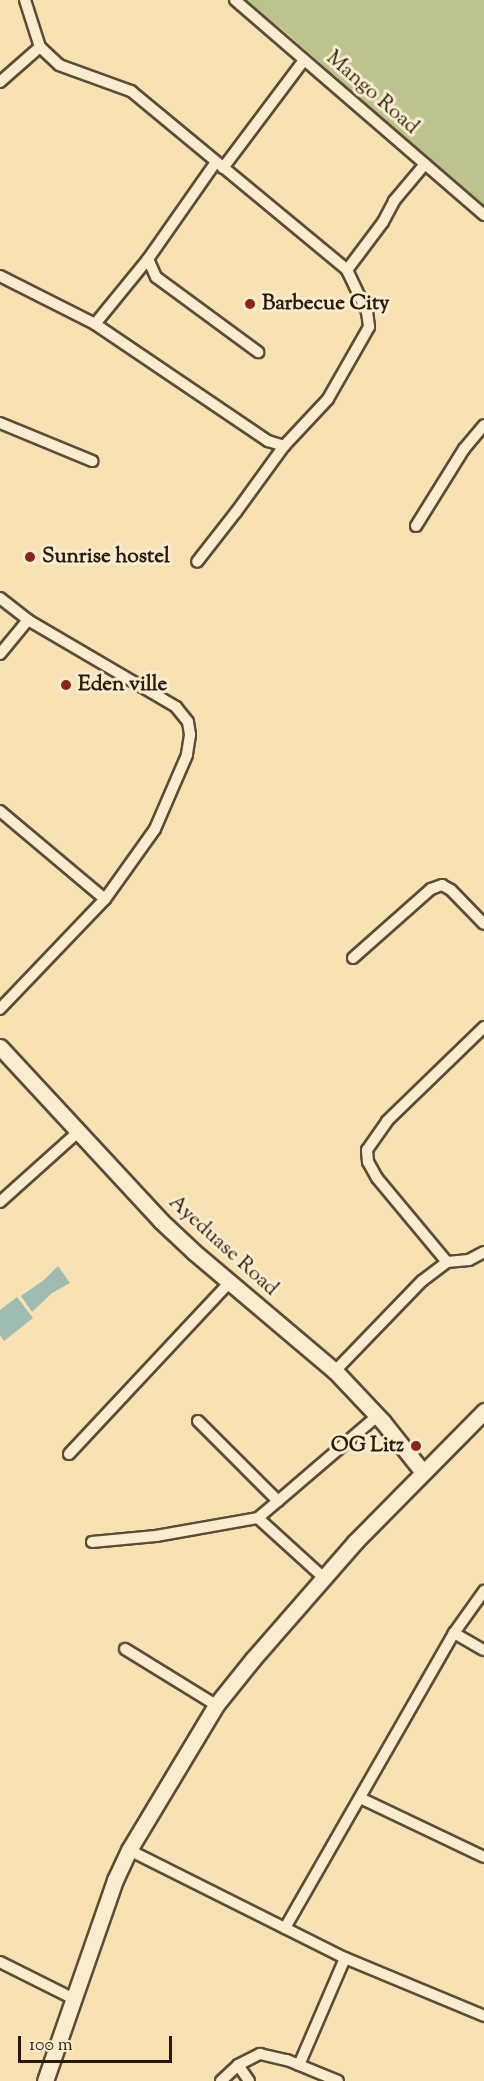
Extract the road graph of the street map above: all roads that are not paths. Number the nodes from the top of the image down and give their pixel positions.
1 (25, 0) edge
2 (235, 0) edge
3 (40, 48) junction
4 (304, 60) junction
5 (0, 82) edge
6 (425, 164) junction
7 (220, 165) junction
8 (484, 215) edge
9 (148, 259) junction
10 (347, 270) junction
11 (0, 276) edge
12 (95, 324) junction
13 (258, 352) dead end
14 (0, 423) edge
15 (484, 425) edge
16 (284, 446) junction
17 (92, 461) dead end
18 (416, 526) dead end
19 (197, 562) dead end
20 (0, 598) edge
21 (28, 620) junction
22 (0, 654) edge
23 (0, 811) edge
24 (105, 899) junction
25 (484, 924) edge
26 (353, 958) dead end
27 (0, 1009) edge
28 (484, 1027) edge
29 (0, 1047) edge
30 (79, 1131) junction
31 (0, 1202) edge
32 (484, 1252) edge
33 (447, 1262) junction
34 (230, 1282) junction
35 (335, 1371) junction
36 (484, 1411) edge
37 (377, 1416) junction
38 (198, 1421) dead end
39 (69, 1454) dead end
40 (423, 1471) junction
41 (278, 1501) junction
42 (258, 1518) junction
43 (92, 1542) dead end
44 (324, 1578) junction
45 (484, 1591) edge
46 (454, 1633) junction
47 (125, 1649) dead end
48 (484, 1650) edge
49 (216, 1704) junction
50 (360, 1798) junction
51 (129, 1850) junction
52 (484, 1857) edge
53 (285, 1928) junction
54 (345, 1958) junction
55 (0, 1962) edge
56 (72, 1998) junction
57 (484, 2016) edge
58 (238, 2065) junction
59 (299, 2065) junction
60 (45, 2081) edge
61 (220, 2081) edge
62 (249, 2081) edge
63 (338, 2081) edge

1 - 3 street
2 - 4 street, Mango Road
3 - 5 street
3 - 7 street
4 - 6 street, Mango Road
4 - 7 street
6 - 8 street, Mango Road
6 - 10 street
7 - 9 street
7 - 10 street
9 - 12 street
9 - 13 street
10 - 16 street
11 - 12 street
12 - 16 street
14 - 17 street
15 - 18 street
16 - 19 street
20 - 21 street
21 - 22 street
21 - 24 street
23 - 24 street
24 - 27 street
25 - 26 street
28 - 33 street
29 - 30 street, Ayeduase Road
30 - 31 street
30 - 34 street, Ayeduase Road
32 - 33 street
33 - 35 street
34 - 35 street, Ayeduase Road
34 - 39 street
35 - 37 street, Ayeduase Road
36 - 40 street
37 - 40 street, Ayeduase Road
37 - 41 street
38 - 41 street
40 - 44 street
41 - 42 street
42 - 43 street
42 - 44 street
44 - 49 street
45 - 46 street
46 - 48 street
46 - 50 street
47 - 49 street
49 - 51 street
50 - 52 street
50 - 53 street
51 - 53 street
51 - 56 street
53 - 54 street
54 - 57 street
54 - 59 street
55 - 56 street
56 - 60 street
58 - 59 street
58 - 61 street
58 - 62 street
59 - 63 street

